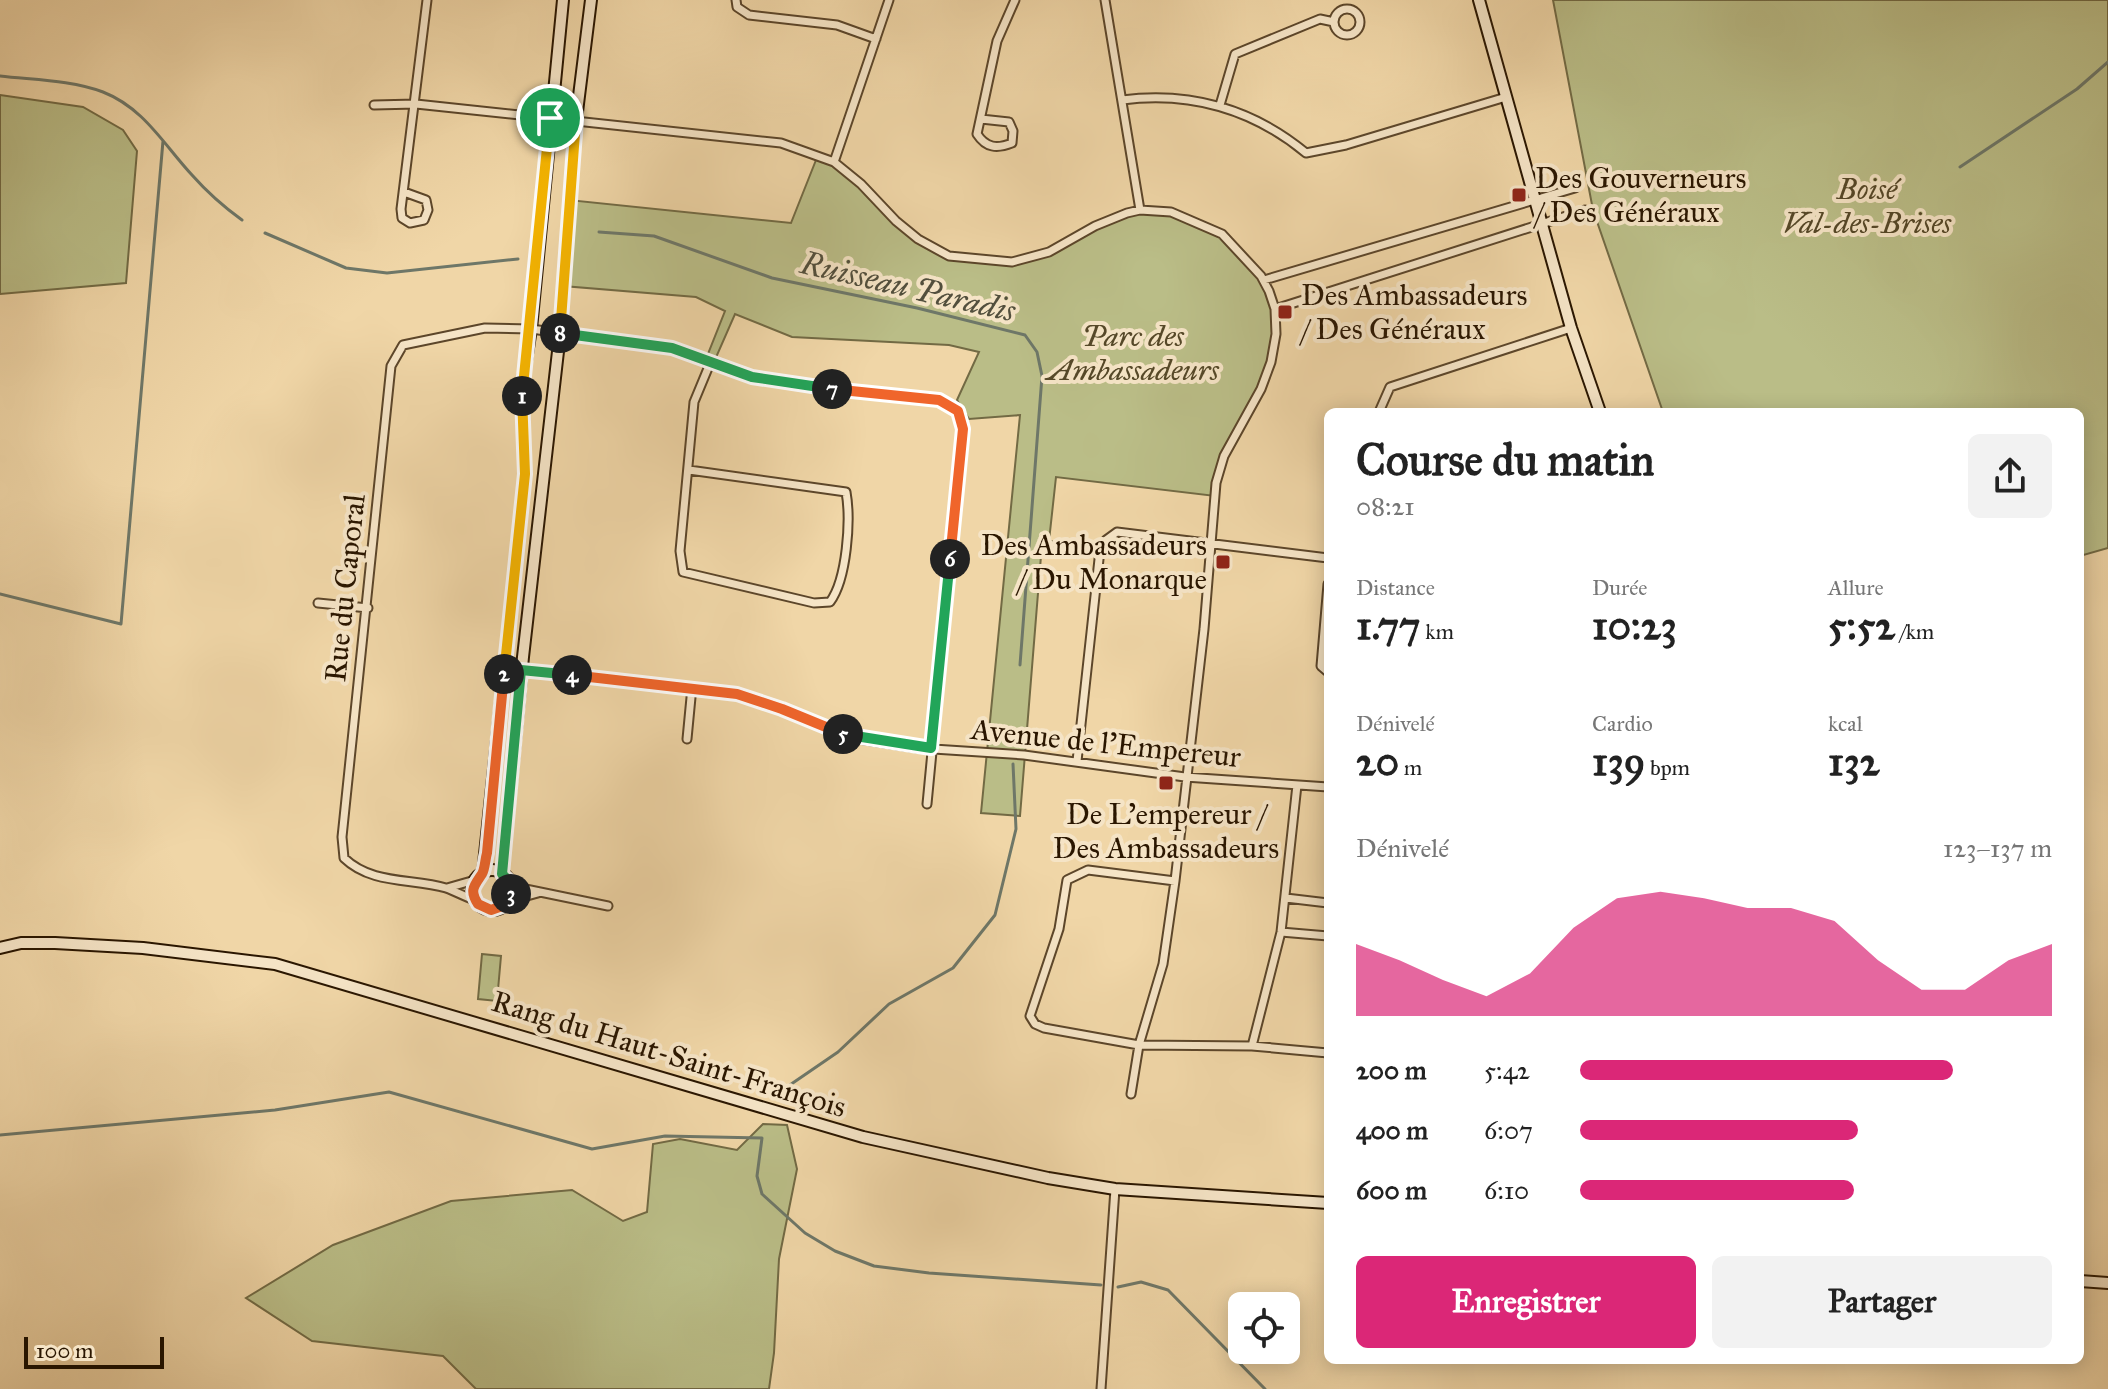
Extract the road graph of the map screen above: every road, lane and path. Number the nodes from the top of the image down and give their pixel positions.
1 (427, 0) edge
2 (563, 0) edge
3 (591, 0) edge
4 (736, 0) edge
5 (889, 0) edge
6 (1015, 0) edge
7 (1105, 0) edge
8 (1479, 0) edge
9 (1334, 22) dead end
10 (876, 39) junction
11 (1506, 97) junction
12 (1122, 100) junction
13 (416, 104) junction
14 (374, 105) dead end
15 (1220, 105) junction
16 (550, 118) junction
17 (981, 119) junction
18 (576, 120) junction
19 (834, 162) junction
20 (1575, 188) dead end
21 (404, 192) junction
22 (1535, 200) junction
23 (1140, 210) junction
24 (1585, 210) dead end
25 (1542, 223) junction
26 (1264, 280) junction
27 (1275, 309) junction
28 (1571, 328) junction
29 (531, 329) junction
30 (560, 334) junction
31 (711, 361) junction
32 (1381, 408) edge
33 (1599, 408) edge
34 (689, 470) junction
35 (1212, 546) junction
36 (1324, 558) edge
37 (318, 603) dead end
38 (368, 608) junction
39 (1324, 631) edge
40 (505, 668) junction
41 (1324, 669) edge
42 (521, 670) junction
43 (692, 687) junction
44 (687, 739) dead end
45 (931, 748) junction
46 (1077, 761) junction
47 (1185, 777) junction
48 (1297, 785) junction
49 (1324, 787) edge
50 (927, 804) dead end
51 (502, 874) junction
52 (479, 876) junction
53 (1175, 881) junction
54 (511, 886) junction
55 (447, 888) junction
56 (538, 893) junction
57 (1286, 898) junction
58 (475, 900) junction
59 (509, 901) junction
60 (1324, 903) edge
61 (608, 906) dead end
62 (1281, 932) junction
63 (1324, 936) edge
64 (0, 948) edge
65 (1139, 1045) junction
66 (1252, 1046) junction
67 (1324, 1053) edge
68 (1131, 1094) dead end
69 (1115, 1189) junction
70 (1324, 1203) edge
71 (2084, 1281) edge
72 (2108, 1283) edge
73 (1101, 1389) edge

1 - 13 street
2 - 16 street
3 - 18 street
4 - 10 street
5 - 10 street
6 - 17 street
7 - 12 street
8 - 11 street
9 - 15 street
10 - 19 street
11 - 15 street
11 - 22 street
12 - 15 street
12 - 23 street
13 - 14 street
13 - 16 street
13 - 21 street
16 - 18 street
16 - 29 street
17 - 17 street
18 - 19 street
18 - 30 street
19 - 23 street
20 - 22 street
21 - 21 street
22 - 25 street
22 - 26 street
23 - 26 street
24 - 25 street
25 - 27 street
25 - 28 street
26 - 27 street
27 - 35 street
28 - 32 street
28 - 33 street
29 - 30 street, Rue du Caporal
29 - 38 street, Rue du Caporal
29 - 40 street
30 - 31 street, Rue du Caporal
30 - 42 street
31 - 34 street
31 - 45 street, Rue du Caporal
34 - 34 street
35 - 36 street
35 - 46 street
35 - 47 street
37 - 38 street
38 - 55 street, Rue du Caporal
39 - 41 street
40 - 42 street, Avenue de l'Empereur
40 - 52 street
42 - 43 street, Avenue de l'Empereur
42 - 51 street
43 - 44 street
43 - 45 street, Avenue de l'Empereur
45 - 46 street, Avenue de l'Empereur
45 - 50 street
46 - 47 street, Avenue de l'Empereur
47 - 48 street, Avenue de l'Empereur
47 - 53 street
48 - 49 street, Avenue de l'Empereur
48 - 57 street
51 - 52 street
51 - 54 street
52 - 55 street, Rue du Caporal
52 - 58 street
53 - 65 street
53 - 65 street
54 - 56 street
54 - 59 street
55 - 58 street, Rue du Caporal
56 - 59 street
56 - 61 street
57 - 60 street
57 - 62 street
58 - 59 street
62 - 63 street
62 - 66 street
64 - 69 street, Rang du Haut-Saint-François
65 - 66 street
65 - 68 street
66 - 67 street
69 - 70 street, Rang du Haut-Saint-François
69 - 73 street
71 - 72 street

